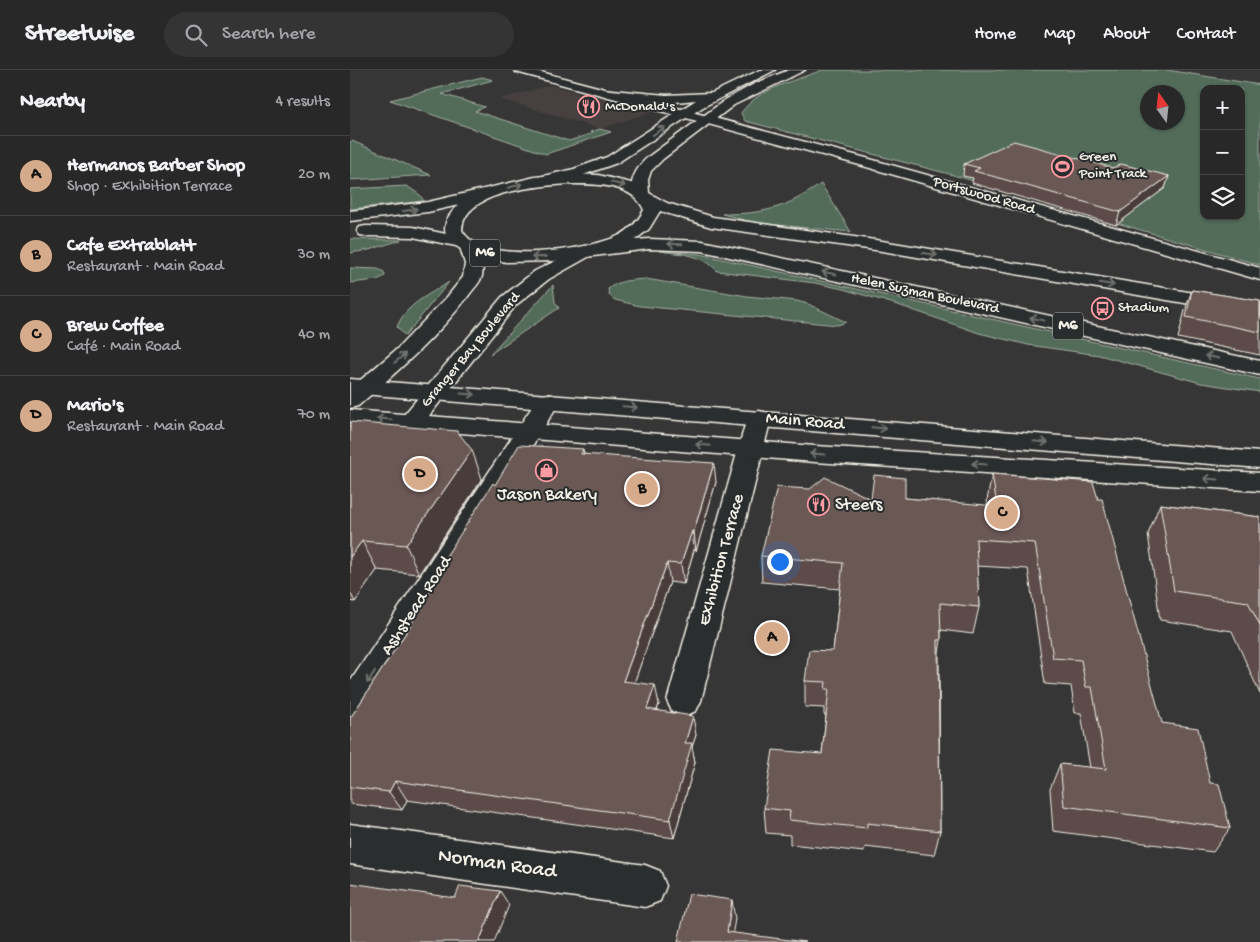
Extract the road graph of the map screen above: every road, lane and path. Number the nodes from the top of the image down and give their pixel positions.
1 (520, 70) edge
2 (769, 70) edge
3 (799, 70) edge
4 (605, 92) junction
5 (716, 95) junction
6 (683, 113) junction
7 (707, 119) junction
8 (535, 182) junction
9 (495, 192) junction
10 (644, 196) junction
11 (350, 216) edge
12 (350, 231) edge
13 (465, 245) junction
14 (586, 251) junction
15 (1260, 274) edge
16 (1260, 309) edge
17 (1260, 368) edge
18 (356, 391) edge
19 (435, 392) junction
20 (548, 401) junction
21 (350, 417) edge
22 (758, 418) junction
23 (412, 421) junction
24 (530, 430) junction
25 (752, 450) junction
26 (1260, 460) edge
27 (1139, 462) junction
28 (1260, 482) edge
29 (684, 701) dead end
30 (350, 711) edge
31 (350, 844) edge
32 (644, 886) dead end

1 - 4 street
2 - 5 street
3 - 7 street
4 - 5 street
4 - 6 street, Portswood Road
5 - 6 street
6 - 7 street, Portswood Road
8 -> 6 street
7 - 10 street
7 - 15 street, Portswood Road
9 -> 8 street, M6
8 -> 10 street, M6
11 -> 9 street, M6
9 - 13 street, M6
10 - 14 street, Helen Suzman Boulevard / M6
10 -> 16 street, M6
12 - 13 street, Helen Suzman Boulevard / M6
14 -> 13 street, Helen Suzman Boulevard / M6
18 -> 13 street
17 -> 14 street, Helen Suzman Boulevard / M6
14 - 19 street, Granger Bay Boulevard
18 - 19 street, Main Road
19 -> 20 street, Main Road
19 - 23 street, Granger Bay Boulevard
20 -> 22 street, Main Road
20 - 24 street, Ashstead Road
23 -> 21 street, Main Road
22 - 25 street, Exhibition Terrace
22 -> 27 street, Main Road
23 - 24 street, Main Road
25 -> 24 street, Main Road
24 -> 30 street, Ashstead Road
27 -> 25 street, Main Road
25 - 29 street, Exhibition Terrace
26 - 27 street, Main Road
28 -> 27 street, Main Road
31 - 32 street, Norman Road

